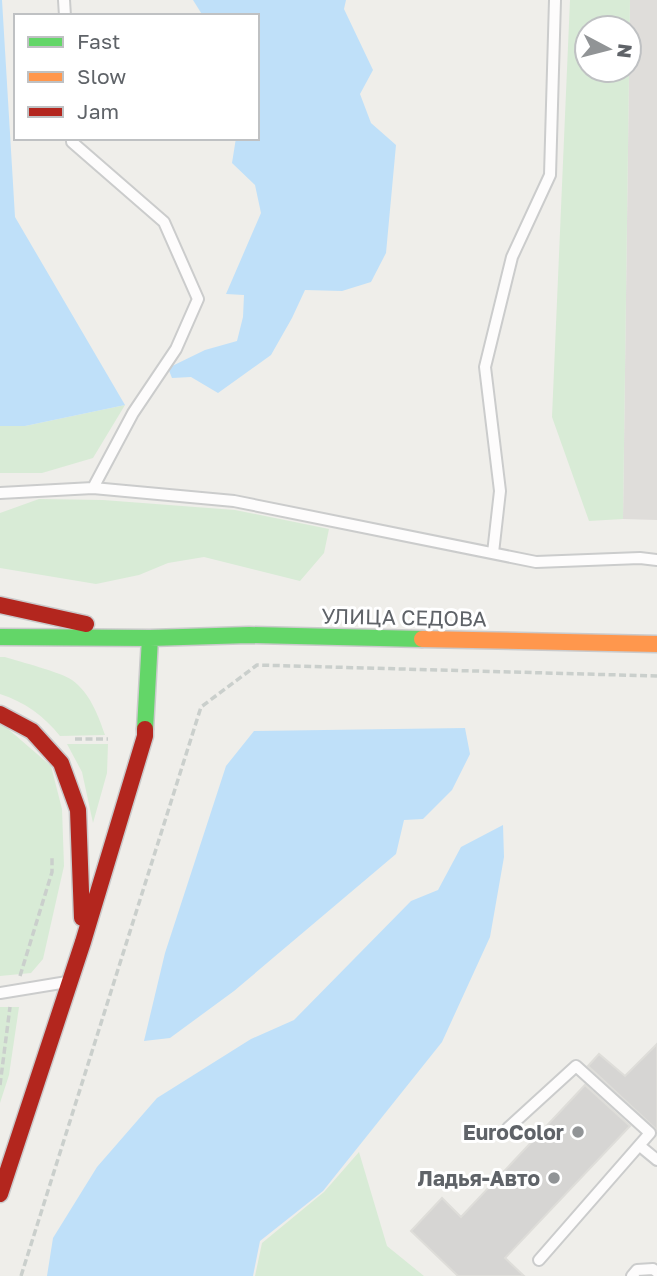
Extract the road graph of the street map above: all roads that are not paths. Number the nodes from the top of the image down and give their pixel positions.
1 (555, 0) edge
2 (72, 140) edge
3 (93, 488) junction
4 (0, 493) edge
5 (493, 553) junction
6 (657, 560) edge
7 (0, 605) edge
8 (0, 638) edge
9 (150, 638) junction
10 (657, 643) edge
11 (0, 714) edge
12 (83, 942) junction
13 (69, 982) junction
14 (0, 993) edge
15 (508, 1128) dead end
16 (640, 1146) junction
17 (657, 1160) edge
18 (0, 1194) edge
19 (539, 1260) dead end
20 (657, 1272) edge
21 (632, 1276) edge

1 - 5 lane
2 - 3 lane
3 - 4 lane
3 - 5 lane
5 - 6 lane
7 - 9 main road
8 - 9 main road
9 - 10 main road, УЛИЦА СЕДОВА
9 - 12 main road
11 - 12 main road
12 - 13 main road
13 - 14 lane
13 - 18 main road
15 - 16 lane
16 - 17 lane
16 - 19 lane
20 - 21 lane

